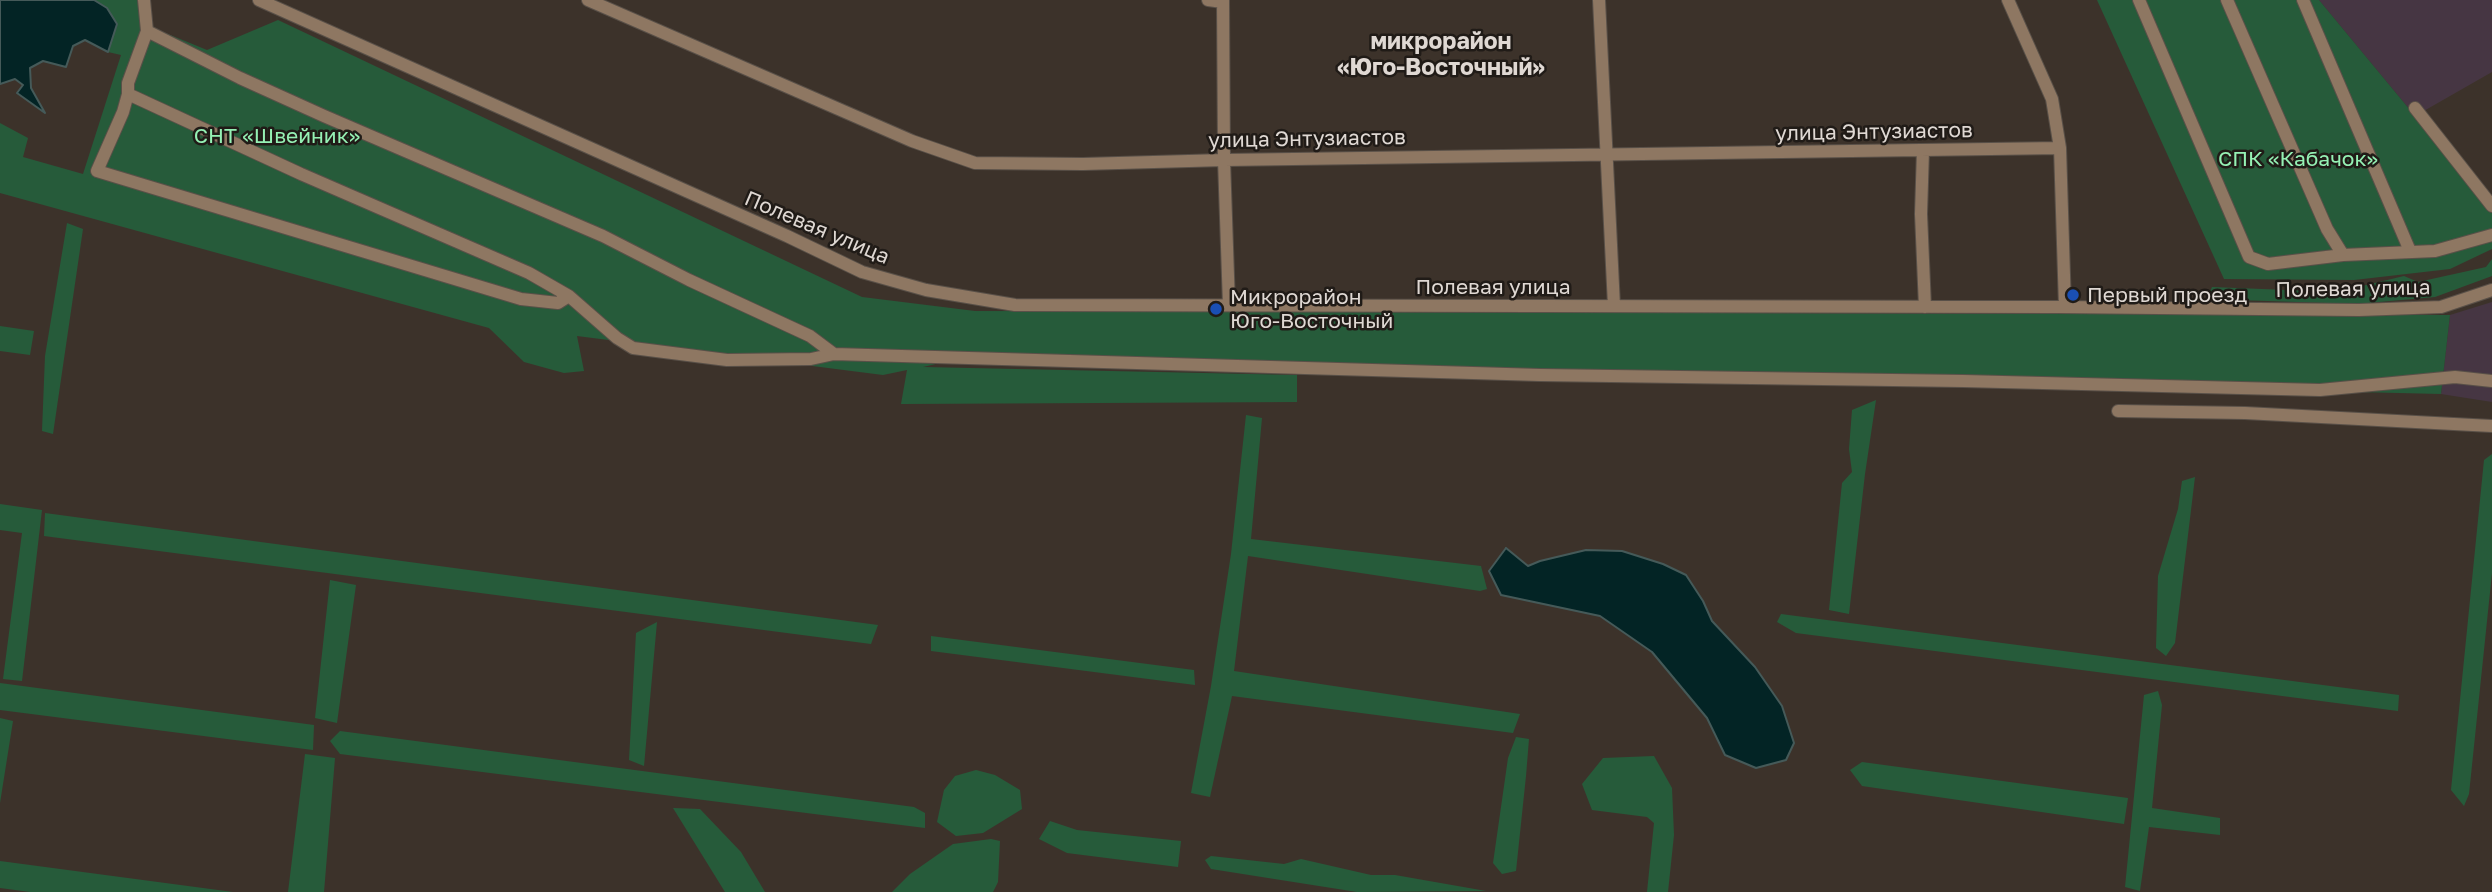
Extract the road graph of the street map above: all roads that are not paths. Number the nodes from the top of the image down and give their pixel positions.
1 (144, 0) edge
2 (258, 0) edge
3 (588, 0) edge
4 (1208, 0) edge
5 (1599, 0) edge
6 (2008, 0) edge
7 (2139, 0) edge
8 (2227, 0) edge
9 (2303, 0) edge
10 (1223, 1) edge
11 (147, 31) junction
12 (128, 94) junction
13 (2415, 108) dead end
14 (2060, 148) junction
15 (1923, 150) junction
16 (1606, 154) junction
17 (1224, 160) junction
18 (2492, 205) edge
19 (2492, 235) edge
20 (2410, 251) junction
21 (2343, 255) junction
22 (2492, 290) edge
23 (569, 296) junction
24 (1229, 305) junction
25 (1614, 306) junction
26 (1925, 307) junction
27 (2065, 307) junction
28 (834, 354) junction
29 (2492, 381) edge
30 (2118, 411) dead end
31 (2492, 426) edge

1 - 11 street
2 - 24 street, Полевая улица
3 - 17 street, улица Энтузиастов
4 - 10 street
5 - 16 street
6 - 14 street
7 - 21 street
8 - 21 street
9 - 20 street
10 - 17 street
11 - 12 street
11 - 28 street
12 - 23 street
12 - 23 street
13 - 18 street
14 - 15 street, улица Энтузиастов
14 - 27 street
15 - 16 street, улица Энтузиастов
15 - 26 street
16 - 17 street, улица Энтузиастов
16 - 25 street
17 - 24 street
19 - 20 street
20 - 21 street
22 - 27 street, Полевая улица
23 - 28 street
24 - 25 street, Полевая улица
25 - 26 street, Полевая улица
26 - 27 street, Полевая улица
28 - 29 street
30 - 31 street

